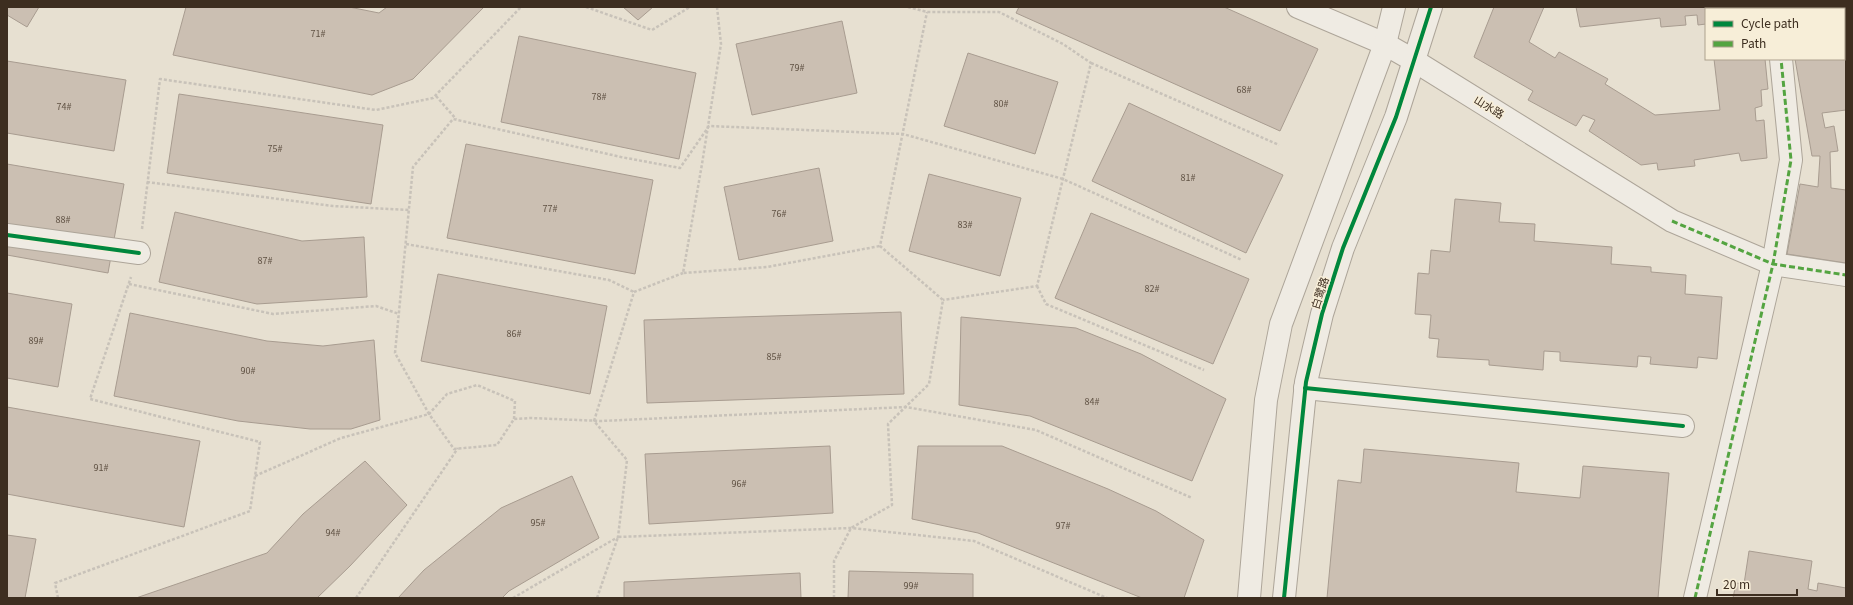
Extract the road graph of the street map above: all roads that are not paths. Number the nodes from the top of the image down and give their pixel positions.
1 (1298, 7) edge
2 (1394, 7) edge
3 (1431, 7) edge
4 (1385, 44) junction
5 (1413, 60) junction
6 (1781, 60) edge
7 (7, 235) edge
8 (139, 253) road end
9 (1773, 264) junction
10 (1846, 275) edge
11 (1305, 388) junction
12 (1683, 426) dead end
13 (1249, 598) edge
14 (1284, 598) edge
15 (1695, 598) edge

1 - 4 street, 山水路
2 - 4 street
3 - 5 street, 白鹭路
4 - 5 street, 山水路
4 - 13 street
5 - 9 street, 山水路
5 - 11 street, 白鹭路
6 - 9 street
7 - 8 street
9 - 10 street, 山水路
9 - 15 street
11 - 12 street
11 - 14 street, 白鹭路

